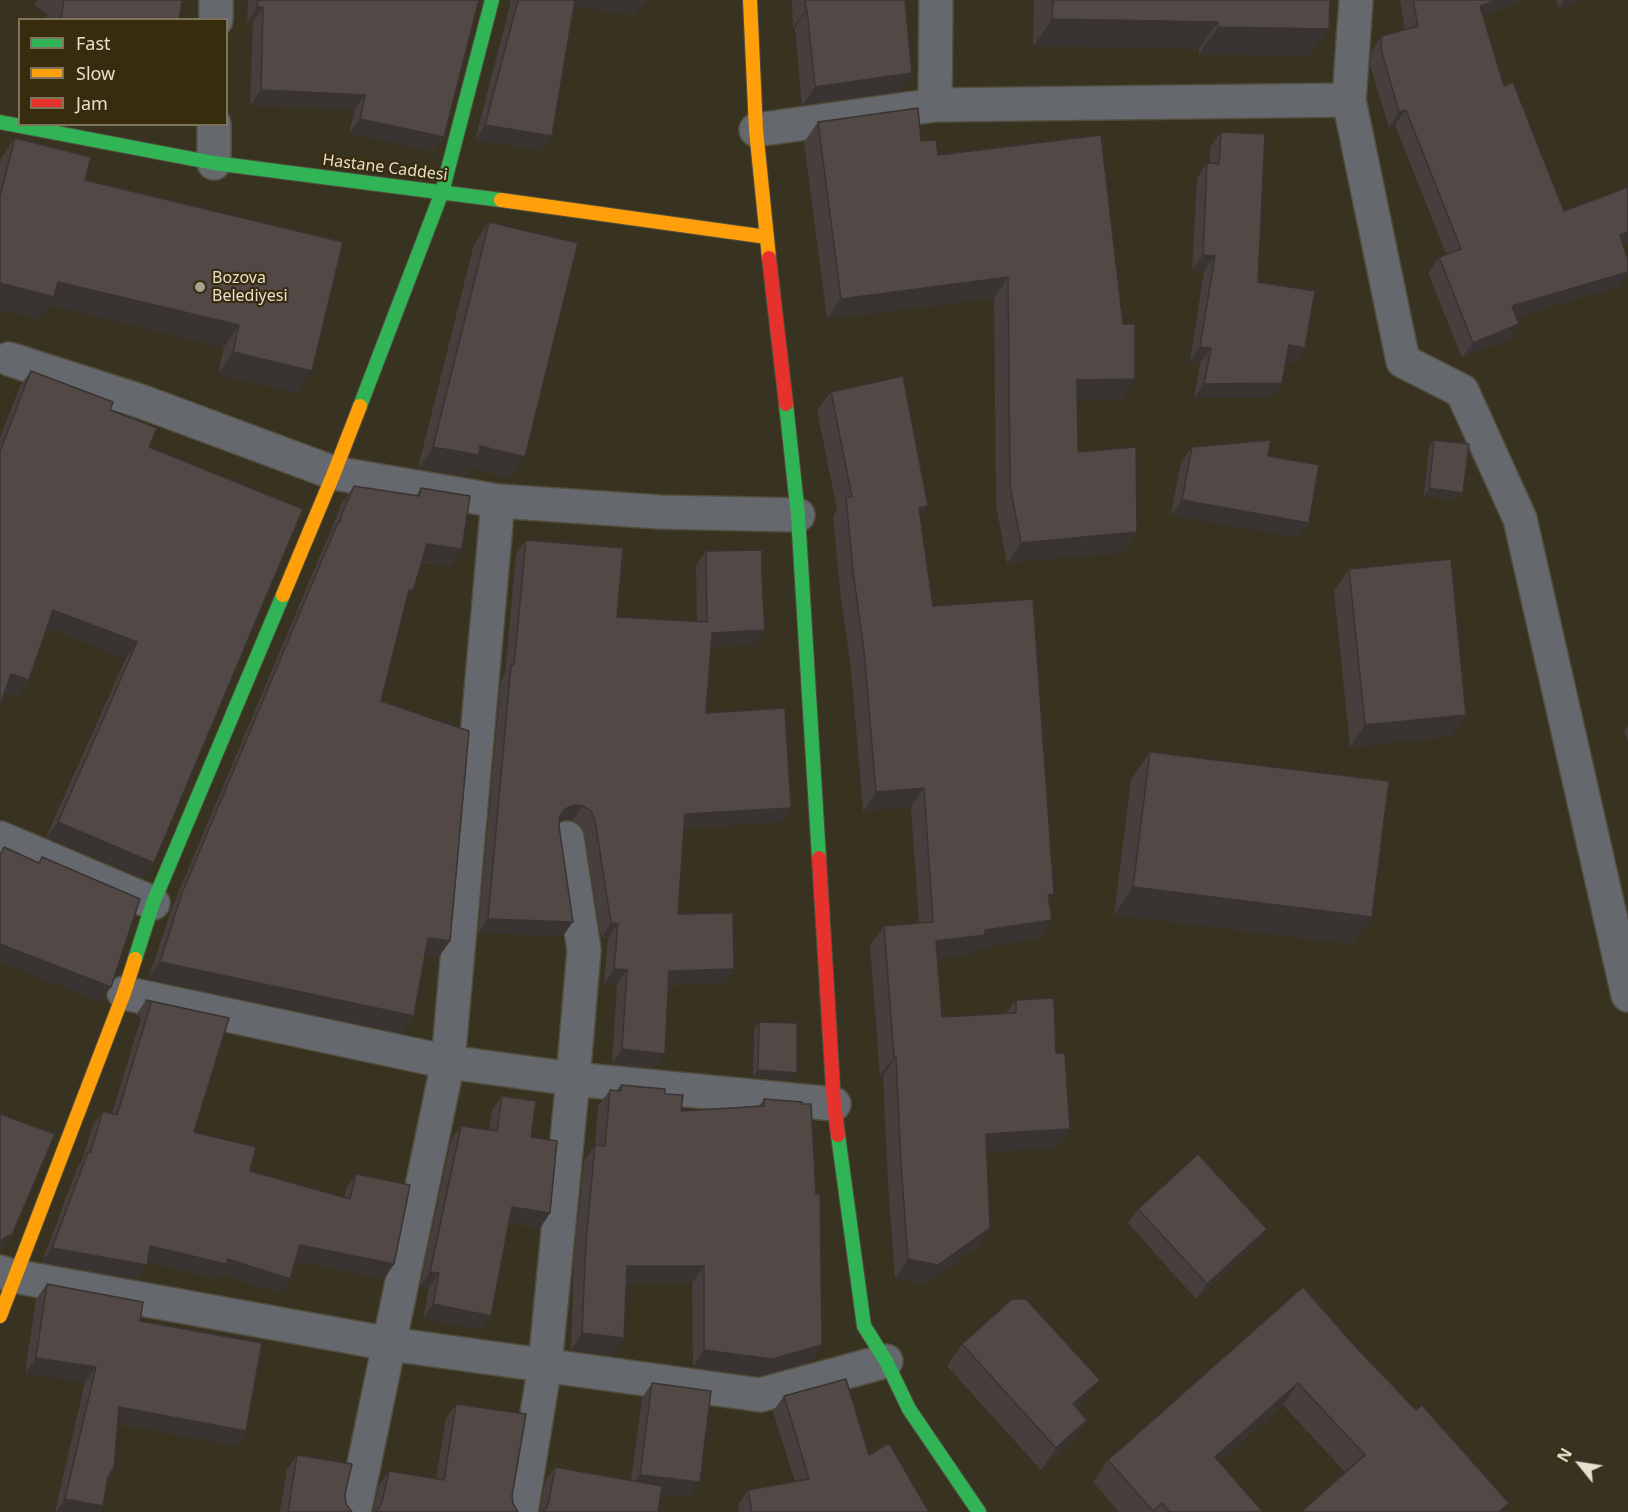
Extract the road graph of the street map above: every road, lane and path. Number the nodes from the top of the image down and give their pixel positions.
1 (216, 0) edge
2 (492, 0) edge
3 (750, 0) edge
4 (936, 0) edge
5 (1356, 0) edge
6 (216, 18) edge
7 (1349, 100) junction
8 (935, 105) junction
9 (0, 122) edge
10 (18, 125) edge
11 (21, 126) edge
12 (214, 126) edge
13 (756, 130) junction
14 (214, 163) junction
15 (442, 192) junction
16 (767, 237) junction
17 (3, 365) edge
18 (334, 473) junction
19 (498, 501) junction
20 (798, 515) junction
21 (0, 838) edge
22 (567, 838) dead end
23 (153, 903) junction
24 (124, 993) junction
25 (1628, 995) edge
26 (448, 1062) junction
27 (573, 1079) junction
28 (834, 1104) junction
29 (7, 1274) edge
30 (0, 1316) edge
31 (390, 1344) junction
32 (886, 1361) junction
33 (545, 1365) junction
34 (354, 1512) edge
35 (521, 1512) edge
36 (979, 1512) edge

1 - 6 street
2 - 15 street
3 - 13 street
4 - 8 street
5 - 7 street
7 - 8 street
7 - 25 street
8 - 13 street
9 - 10 street, Hastane Caddesi
11 - 14 street, Hastane Caddesi
12 - 14 street
13 - 16 street
14 - 15 street, Hastane Caddesi
15 - 16 street, Hastane Caddesi
15 - 18 street
16 - 20 street
17 - 18 street
18 - 19 street
18 - 23 street
19 - 20 street
19 - 26 street
20 - 28 street
21 - 23 street
22 - 27 street
23 - 24 street
24 - 26 street
24 - 29 street
26 - 27 street
26 - 31 street
27 - 28 street
27 - 33 street
28 - 32 street
29 - 30 street
29 - 31 street
31 - 33 street
31 - 34 street
32 - 33 street
32 - 36 street
33 - 35 street

